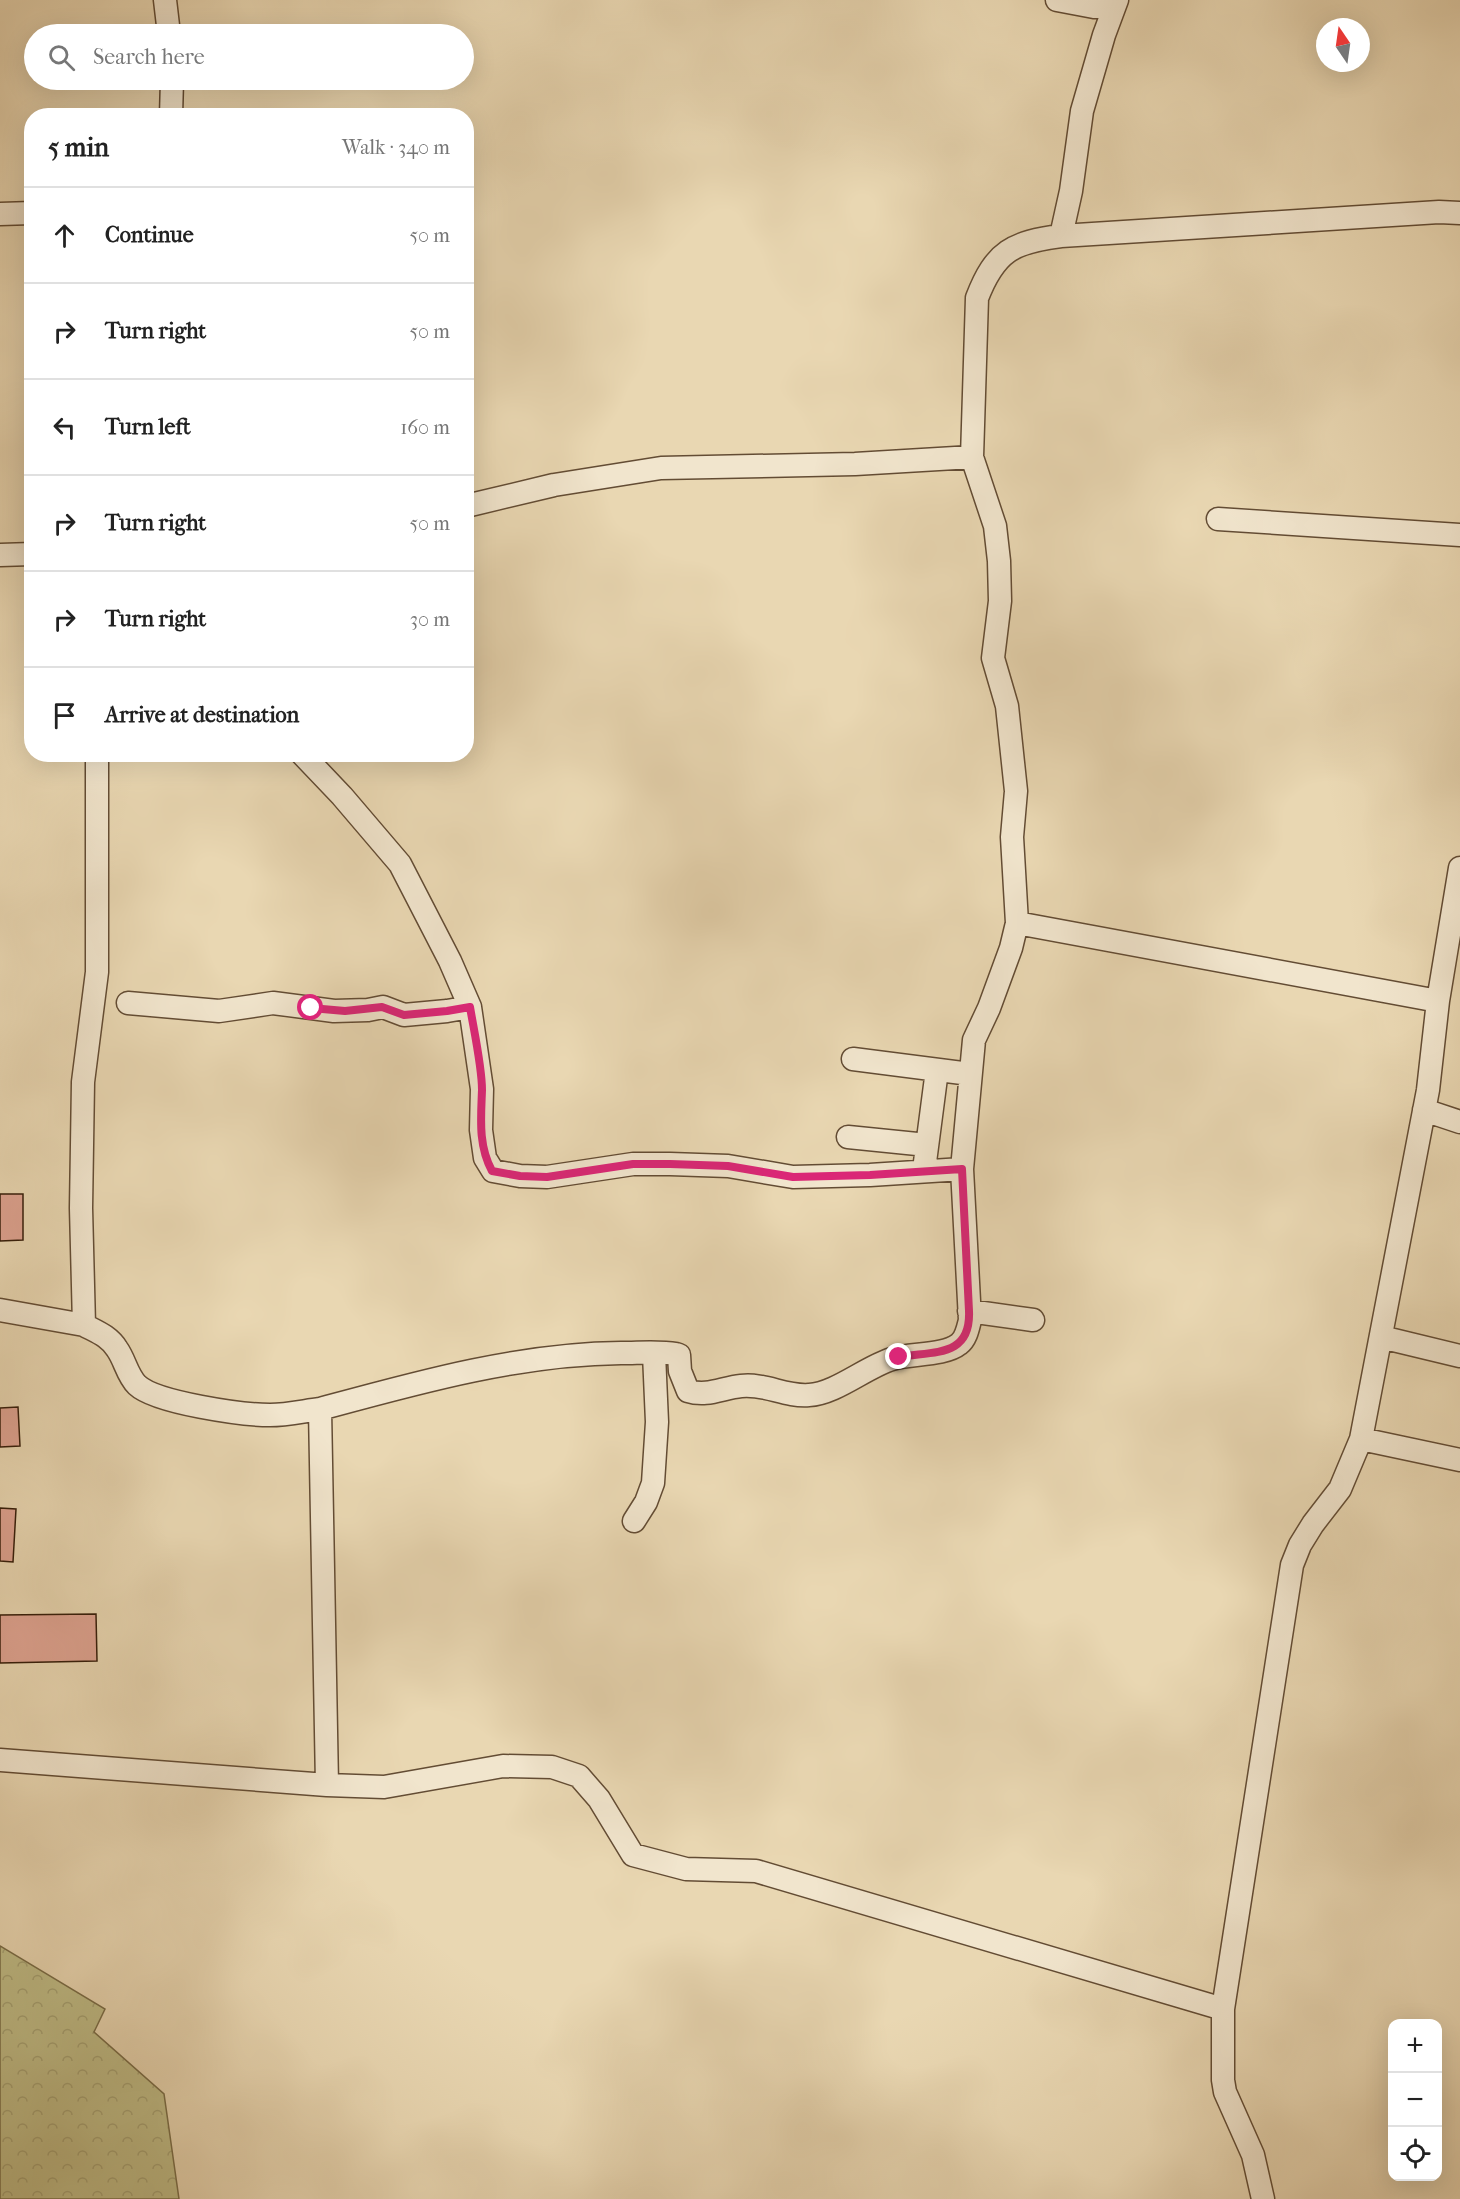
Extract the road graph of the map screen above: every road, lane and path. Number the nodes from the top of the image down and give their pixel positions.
1 (165, 0) edge
2 (1057, 0) edge
3 (1115, 3) edge
4 (168, 24) edge
5 (172, 90) edge
6 (171, 108) edge
7 (24, 213) edge
8 (1460, 213) edge
9 (0, 214) edge
10 (1061, 236) junction
11 (972, 457) junction
12 (474, 504) edge
13 (1218, 519) dead end
14 (1460, 535) edge
15 (24, 554) edge
16 (0, 555) edge
17 (97, 762) edge
18 (310, 762) edge
19 (1460, 868) edge
20 (1017, 923) junction
21 (1438, 1001) junction
22 (128, 1003) dead end
23 (470, 1007) junction
24 (853, 1059) dead end
25 (936, 1070) junction
26 (970, 1074) junction
27 (1424, 1110) junction
28 (1460, 1122) edge
29 (848, 1137) dead end
30 (962, 1169) junction
31 (0, 1310) edge
32 (969, 1311) junction
33 (1033, 1320) dead end
34 (84, 1325) junction
35 (1381, 1337) junction
36 (654, 1354) junction
37 (1460, 1356) edge
38 (320, 1409) junction
39 (1361, 1439) junction
40 (1460, 1460) edge
41 (634, 1521) dead end
42 (0, 1760) edge
43 (327, 1785) junction
44 (1223, 2009) junction
45 (1263, 2199) edge

1 - 4 street
2 - 3 street
3 - 10 street
5 - 6 street
7 - 9 street
8 - 10 street
10 - 11 street
11 - 12 street
11 - 20 street
13 - 14 street
15 - 16 street
17 - 34 street
18 - 23 street
19 - 21 street
20 - 21 street
20 - 26 street
21 - 27 street
22 - 23 street
23 - 30 street
24 - 25 street
25 - 26 street
25 - 29 street
26 - 30 street
27 - 28 street
27 - 35 street
30 - 32 street
31 - 34 street
32 - 33 street
32 - 36 street
34 - 38 street
35 - 37 street
35 - 39 street
36 - 38 street
36 - 41 street
38 - 43 street
39 - 40 street
39 - 44 street
42 - 43 street
43 - 44 street
44 - 45 street

